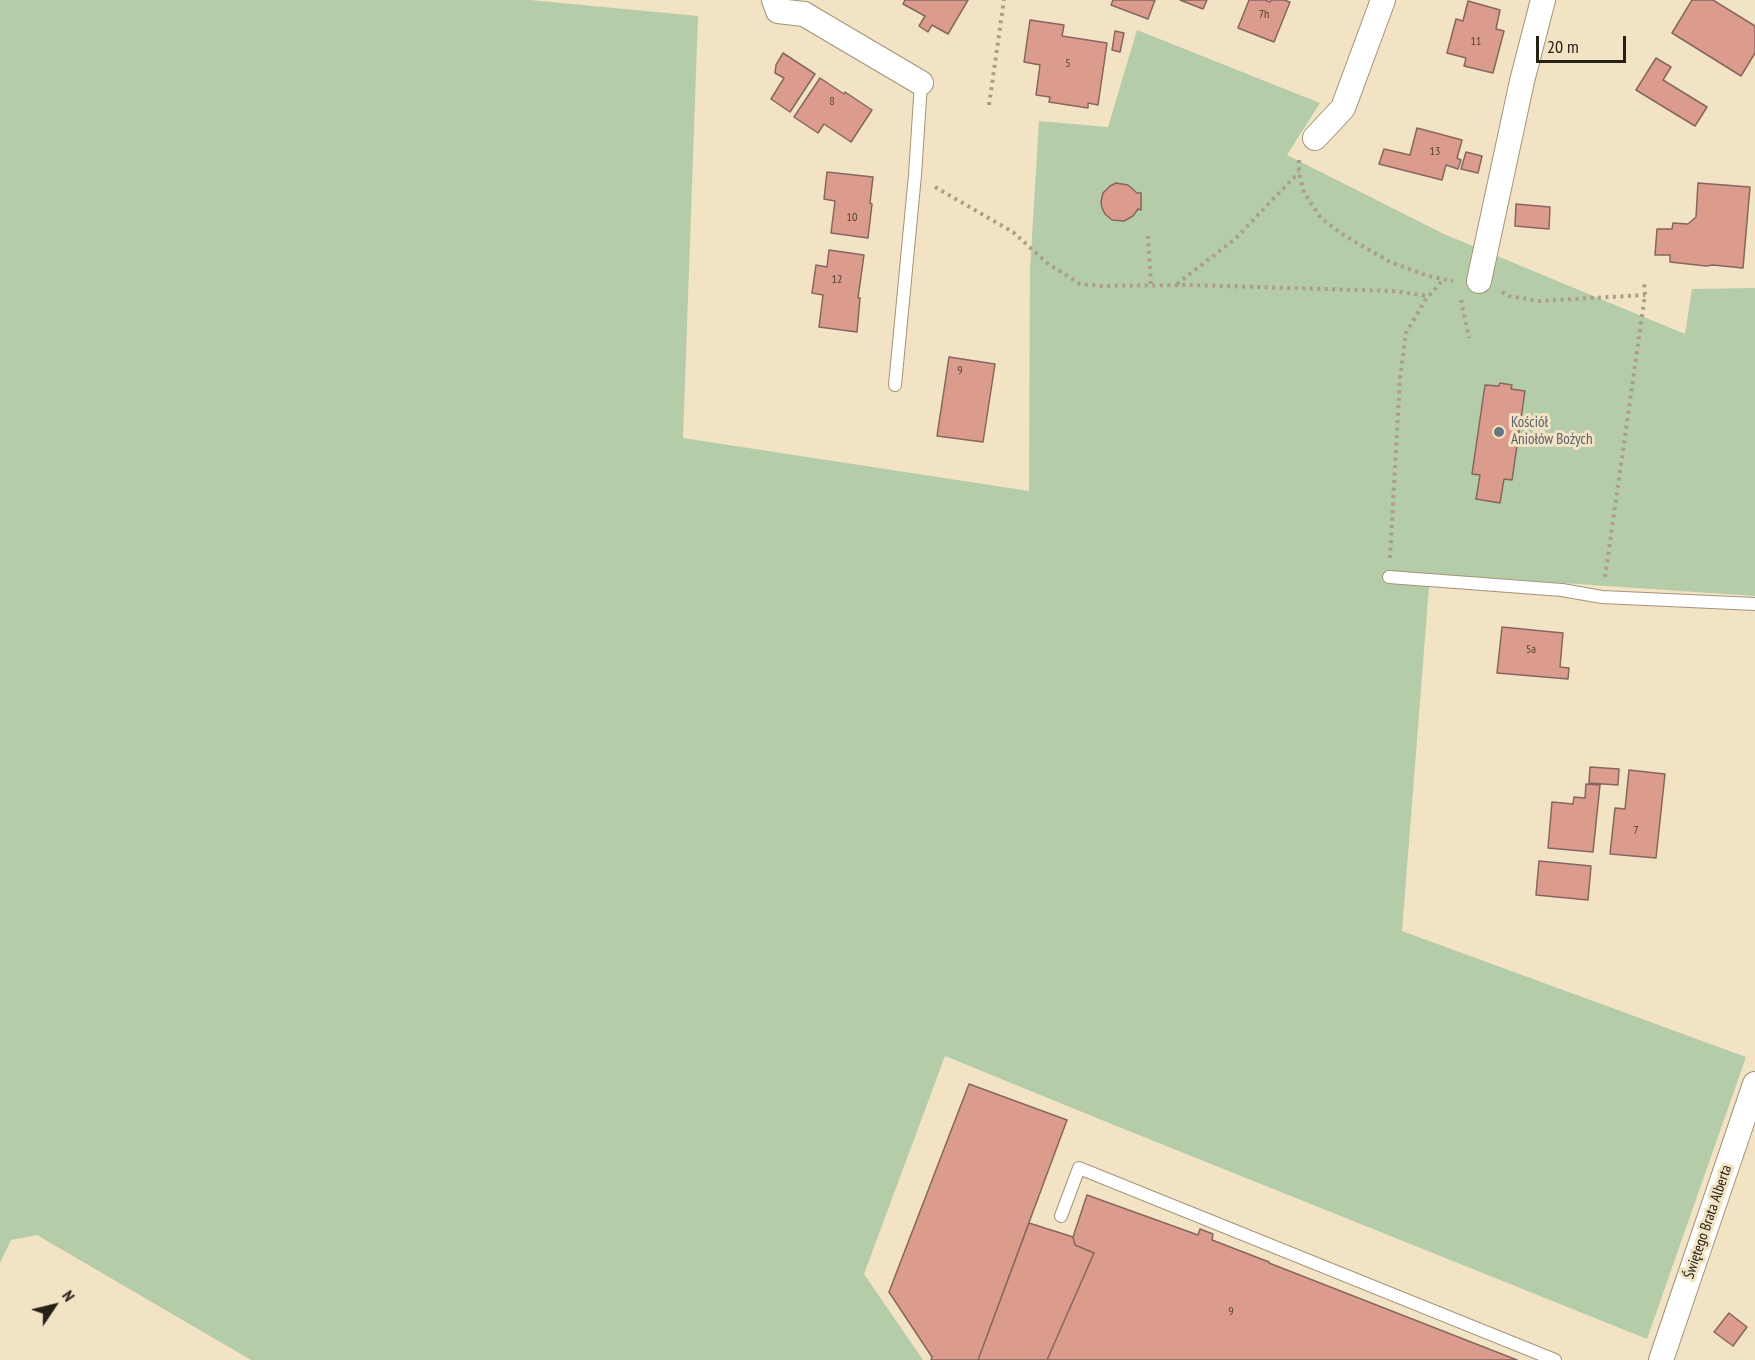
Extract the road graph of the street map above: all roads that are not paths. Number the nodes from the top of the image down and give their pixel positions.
1 (774, 0) edge
2 (1383, 0) edge
3 (1543, 0) edge
4 (921, 83) joint
5 (1315, 138) road end
6 (1468, 281) road end
7 (895, 385) dead end
8 (1389, 577) road end
9 (1755, 604) edge
10 (1755, 1084) edge
11 (1061, 1216) dead end
12 (1555, 1360) edge
13 (1661, 1360) edge

1 - 4 street
2 - 5 street
3 - 6 street
4 - 7 lane
8 - 9 lane
10 - 13 street, Świętego Brata Alberta
11 - 12 lane

